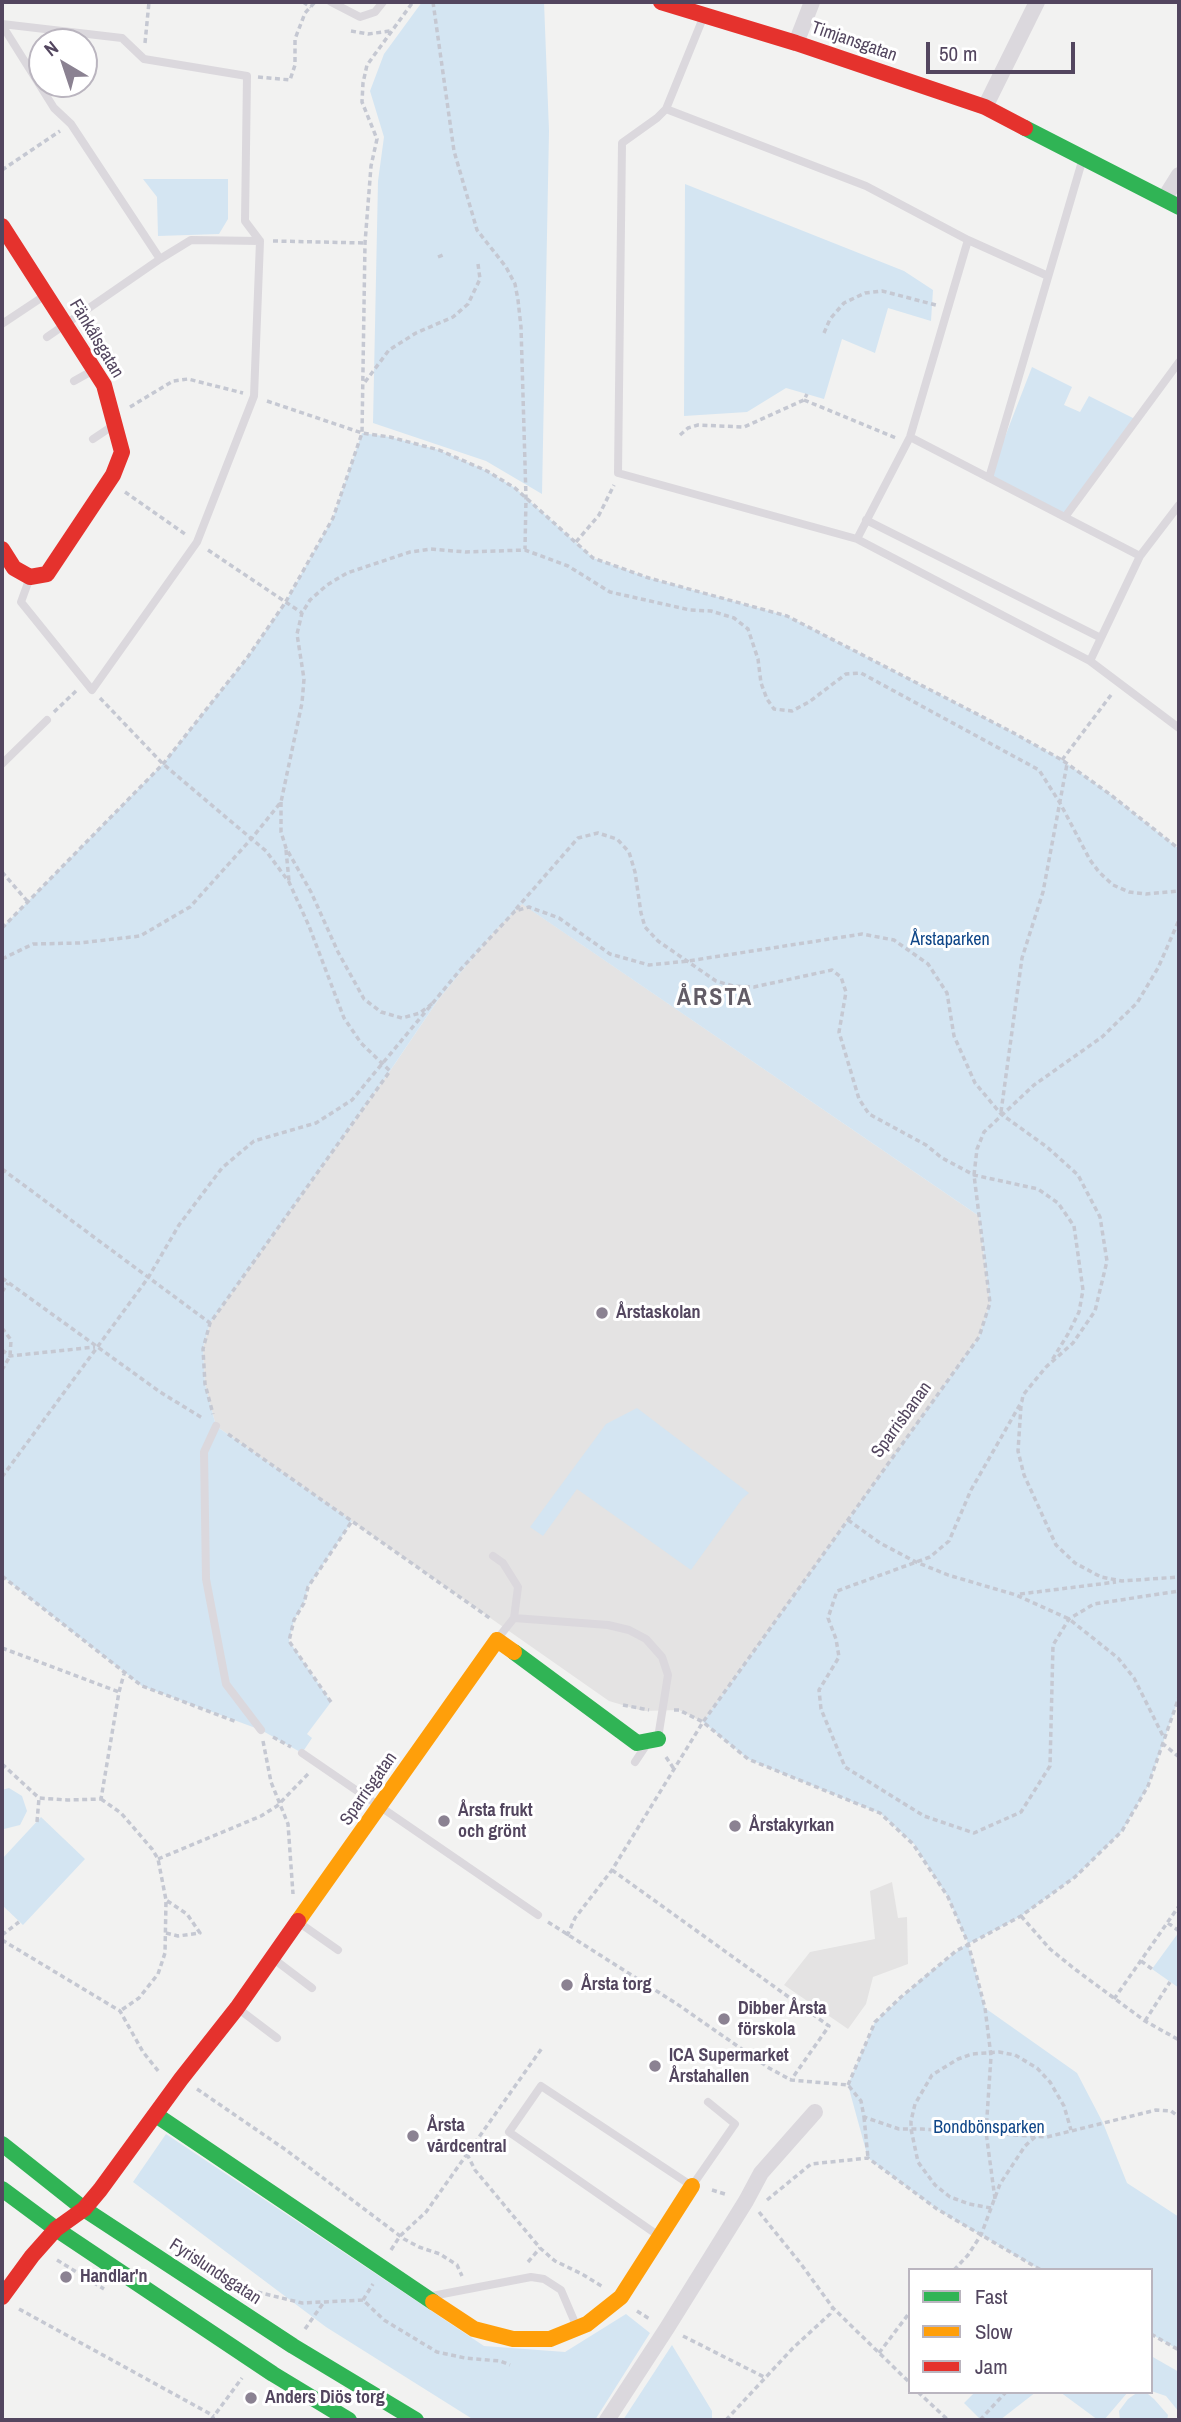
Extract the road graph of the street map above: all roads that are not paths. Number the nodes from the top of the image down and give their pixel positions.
1 (331, 2) edge
2 (383, 2) edge
3 (661, 2) edge
4 (812, 2) edge
5 (1037, 2) edge
6 (704, 14) junction
7 (2, 24) edge
8 (796, 43) junction
9 (985, 107) junction
10 (666, 109) junction
11 (1084, 158) junction
12 (1179, 175) edge
13 (1164, 199) junction
14 (1179, 207) edge
15 (2, 226) edge
16 (968, 240) junction
17 (260, 241) junction
18 (160, 259) junction
19 (1048, 276) junction
20 (46, 295) junction
21 (2, 324) edge
22 (65, 325) junction
23 (47, 337) dead end
24 (1179, 362) edge
25 (94, 369) junction
26 (74, 382) dead end
27 (115, 425) junction
28 (93, 439) dead end
29 (908, 440) junction
30 (989, 478) junction
31 (1179, 505) edge
32 (1065, 517) junction
33 (866, 520) junction
34 (857, 539) junction
35 (2, 549) edge
36 (1140, 556) junction
37 (30, 577) junction
38 (1101, 638) junction
39 (1090, 661) junction
40 (47, 720) road end
41 (1179, 728) edge
42 (2, 764) edge
43 (216, 1426) road end
44 (493, 1556) dead end
45 (514, 1618) junction
46 (500, 1634) junction
47 (261, 1730) road end
48 (653, 1740) junction
49 (302, 1753) road end
50 (635, 1762) dead end
51 (381, 1806) junction
52 (538, 1915) road end
53 (298, 1922) junction
54 (338, 1950) dead end
55 (273, 1958) junction
56 (312, 1988) dead end
57 (237, 2008) junction
58 (277, 2038) dead end
59 (708, 2102) dead end
60 (815, 2112) dead end
61 (156, 2115) junction
62 (2, 2144) edge
63 (692, 2186) junction
64 (2, 2189) edge
65 (84, 2209) junction
66 (56, 2229) junction
67 (659, 2236) junction
68 (2, 2297) edge
69 (426, 2297) junction
70 (578, 2328) junction
71 (349, 2420) edge
72 (416, 2420) edge
73 (607, 2420) edge

1 - 2 lane
3 - 6 street, Timjansgatan
4 - 8 street
5 - 9 street
6 - 8 street, Timjansgatan
6 - 10 lane
7 - 17 lane
7 - 18 lane
8 - 9 street, Timjansgatan
9 - 11 street, Timjansgatan
10 - 16 lane
10 - 34 lane
11 - 13 street, Timjansgatan
11 - 19 lane
12 - 13 street
13 - 14 street, Timjansgatan
15 - 20 street, Fänkålsgatan
16 - 19 lane
16 - 29 lane
17 - 18 lane
17 - 37 lane
18 - 22 lane
19 - 30 lane
20 - 21 lane
20 - 22 street, Fänkålsgatan
22 - 23 lane
22 - 25 street, Fänkålsgatan
24 - 32 lane
25 - 26 lane
25 - 27 street, Fänkålsgatan
27 - 28 lane
27 - 37 street, Fänkålsgatan
29 - 30 lane
29 - 33 lane
30 - 32 lane
31 - 36 lane
32 - 36 lane
33 - 34 lane
33 - 38 lane
34 - 39 lane
35 - 37 street
36 - 38 lane
38 - 39 lane
39 - 41 lane
40 - 42 lane
43 - 47 lane
44 - 45 lane
45 - 46 lane
45 - 48 lane
46 - 48 street
46 - 51 street, Sparrisgatan
48 - 50 lane
49 - 51 lane
51 - 52 lane
51 - 53 street, Sparrisgatan
53 - 54 lane
53 - 55 street, Sparrisgatan
55 - 56 lane
55 - 57 street, Sparrisgatan
57 - 58 lane
57 - 61 street, Sparrisgatan
59 - 63 lane
60 - 73 street
61 - 65 street, Sparrisgatan
61 - 69 street
62 - 65 street, Fyrislundsgatan
63 - 67 street
63 - 67 lane
64 - 66 street
65 - 66 street, Sparrisgatan
65 - 72 street, Fyrislundsgatan
66 - 68 street, Sparrisgatan
66 - 71 street
67 - 70 street
69 - 70 street
69 - 70 lane

